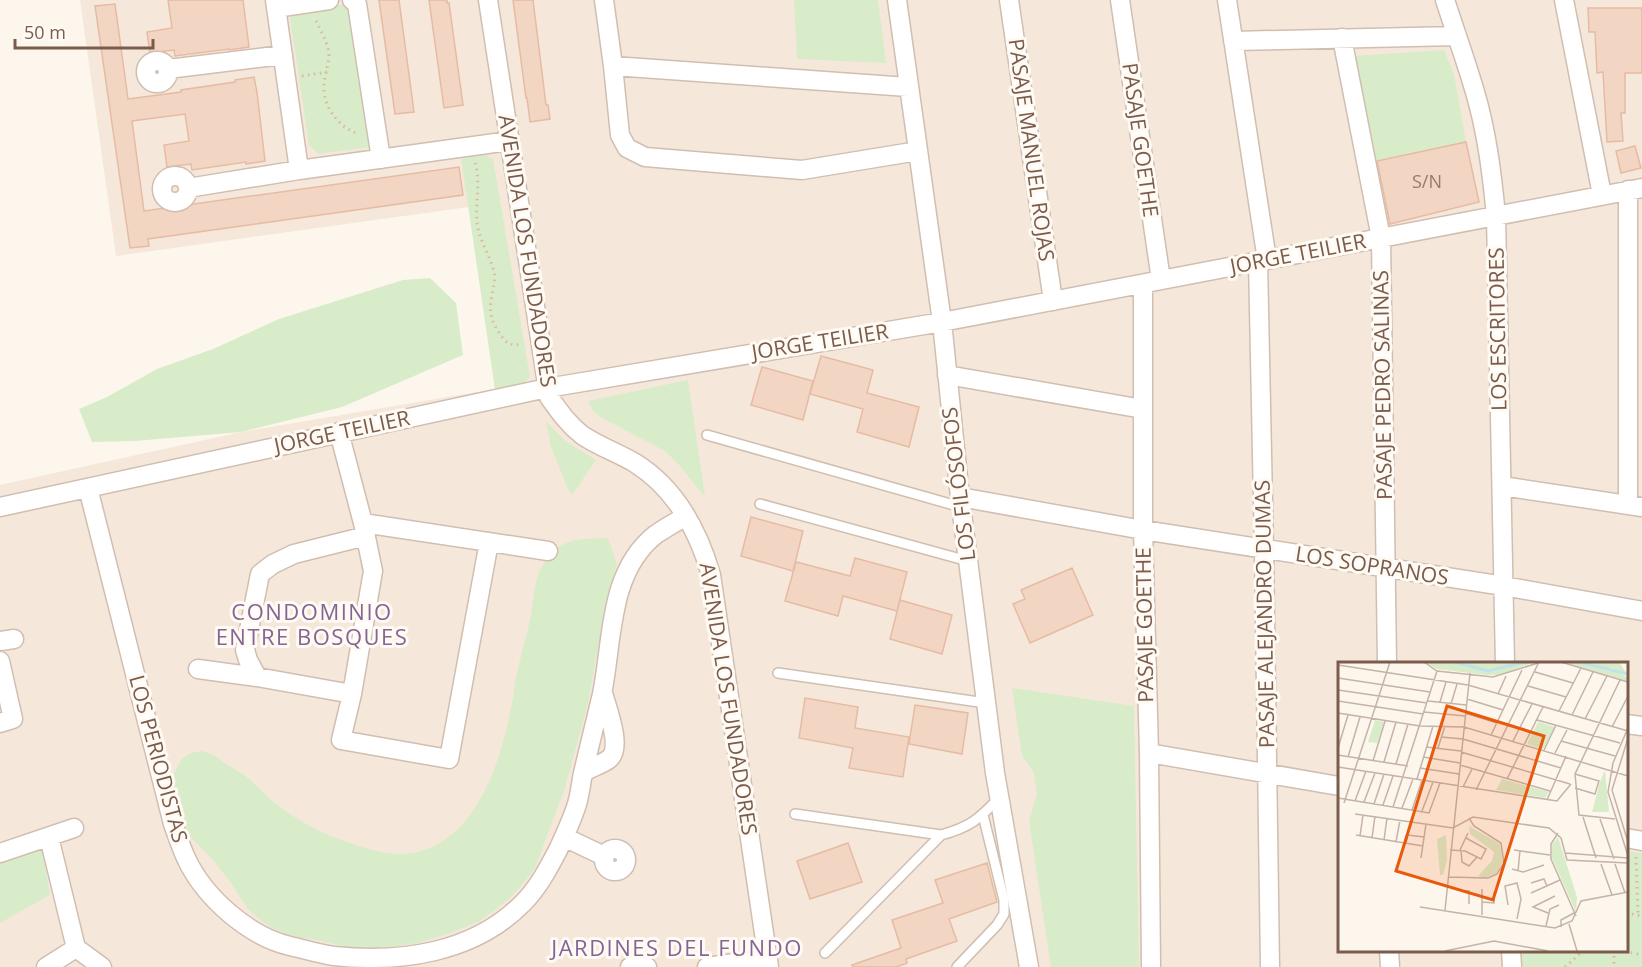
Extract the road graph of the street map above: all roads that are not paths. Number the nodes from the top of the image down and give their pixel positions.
1 (329, 0) edge
2 (352, 0) edge
3 (488, 0) edge
4 (604, 0) edge
5 (897, 0) edge
6 (1009, 0) edge
7 (1120, 0) edge
8 (1227, 0) edge
9 (1444, 0) edge
10 (1564, 0) edge
11 (275, 4) edge
12 (1456, 36) junction
13 (1342, 38) junction
14 (1233, 40) junction
15 (283, 55) junction
16 (614, 66) junction
17 (168, 69) dead end
18 (908, 87) junction
19 (510, 141) junction
20 (918, 150) junction
21 (381, 159) junction
22 (298, 170) junction
23 (188, 188) dead end
24 (1635, 189) edge
25 (1602, 195) junction
26 (1496, 216) junction
27 (1381, 238) junction
28 (1263, 261) junction
29 (1152, 282) junction
30 (1053, 301) junction
31 (942, 322) junction
32 (947, 375) junction
33 (547, 388) junction
34 (1143, 409) junction
35 (339, 432) junction
36 (707, 435) dead end
37 (1502, 486) junction
38 (88, 488) junction
39 (960, 502) junction
40 (760, 504) dead end
41 (1635, 505) edge
42 (0, 507) edge
43 (686, 516) junction
44 (364, 529) junction
45 (1143, 530) junction
46 (489, 542) junction
47 (1264, 550) junction
48 (548, 551) dead end
49 (968, 561) junction
50 (1386, 568) junction
51 (1504, 586) junction
52 (1642, 611) edge
53 (0, 661) edge
54 (1387, 662) edge
55 (1505, 662) edge
56 (198, 669) dead end
57 (778, 673) dead end
58 (257, 677) junction
59 (602, 692) junction
60 (351, 694) junction
61 (986, 703) junction
62 (0, 723) edge
63 (1627, 723) edge
64 (1642, 726) edge
65 (1149, 753) junction
66 (583, 773) junction
67 (1267, 774) junction
68 (1338, 786) edge
69 (999, 798) junction
70 (795, 814) dead end
71 (983, 815) junction
72 (74, 828) dead end
73 (941, 835) junction
74 (49, 837) junction
75 (564, 837) junction
76 (0, 853) edge
77 (604, 856) dead end
78 (76, 948) junction
79 (1389, 952) edge
80 (1511, 952) edge
81 (825, 953) dead end
82 (768, 962) edge
83 (46, 967) edge
84 (102, 967) edge
85 (630, 967) edge
86 (647, 967) edge
87 (707, 967) edge
88 (957, 967) edge
89 (1029, 967) edge
90 (1151, 967) edge
91 (1270, 967) edge
92 (1390, 967) edge
93 (1512, 967) edge

1 - 11 street
2 - 21 street
3 - 19 street, AVENIDA LOS FUNDADORES
4 - 16 street
5 - 18 street, LOS FILÓSOFOS
6 - 30 street, PASAJE MANUEL ROJAS
7 - 29 street, PASAJE GOETHE
8 - 14 street, PASAJE ALEJANDRO DUMAS
9 - 12 street, LOS ESCRITORES
10 - 25 street
11 - 15 street
12 - 13 street
12 - 26 street, LOS ESCRITORES
13 - 14 street
13 - 27 street, PASAJE PEDRO SALINAS
14 - 28 street, PASAJE ALEJANDRO DUMAS
15 - 17 street
15 - 22 street
16 - 18 street
16 - 20 street
18 - 20 street, LOS FILÓSOFOS
19 - 21 street
19 - 33 street, AVENIDA LOS FUNDADORES
20 - 31 street, LOS FILÓSOFOS
21 - 22 street
22 - 23 street
24 - 25 street, JORGE TEILIER
24 - 41 street
25 - 26 street, JORGE TEILIER
26 - 27 street, JORGE TEILIER
26 - 37 street, LOS ESCRITORES
27 - 28 street, JORGE TEILIER
27 - 50 street, PASAJE PEDRO SALINAS
28 - 29 street, JORGE TEILIER
28 - 47 street, PASAJE ALEJANDRO DUMAS
29 - 30 street, JORGE TEILIER
29 - 34 street, PASAJE GOETHE
30 - 31 street, JORGE TEILIER
31 - 32 street, LOS FILÓSOFOS
31 - 33 street, JORGE TEILIER
32 - 34 street
32 - 39 street, LOS FILÓSOFOS
33 - 35 street, JORGE TEILIER
33 - 43 street, AVENIDA LOS FUNDADORES
34 - 45 street, PASAJE GOETHE
35 - 38 street, JORGE TEILIER
35 - 44 street
36 - 39 lane
37 - 41 street
37 - 51 street, LOS ESCRITORES
38 - 42 street, JORGE TEILIER
38 - 75 street, LOS PERIODISTAS
39 - 45 street, LOS SOPRANOS
39 - 49 street, LOS FILÓSOFOS
40 - 49 lane
43 - 59 street, LOS PERIODISTAS
43 - 82 street, AVENIDA LOS FUNDADORES
44 - 46 street
44 - 58 street
44 - 60 street
45 - 47 street, LOS SOPRANOS
45 - 65 street, PASAJE GOETHE
46 - 48 street
46 - 60 street
47 - 50 street, LOS SOPRANOS
47 - 67 street, PASAJE ALEJANDRO DUMAS
49 - 61 street, LOS FILÓSOFOS
50 - 51 street, LOS SOPRANOS
50 - 54 street, PASAJE PEDRO SALINAS
51 - 52 street, LOS SOPRANOS
51 - 55 street, LOS ESCRITORES
53 - 62 street
56 - 58 street
57 - 61 lane
58 - 60 street
59 - 66 street, LOS PERIODISTAS
59 - 66 street, LOS PERIODISTAS
61 - 69 street, LOS FILÓSOFOS
63 - 64 street
65 - 67 street
65 - 90 street, PASAJE GOETHE
66 - 75 street, LOS PERIODISTAS
67 - 68 street
67 - 91 street, PASAJE ALEJANDRO DUMAS
69 - 71 lane
69 - 89 street, LOS FILÓSOFOS
70 - 73 lane
71 - 73 lane
71 - 88 lane
72 - 74 street
73 - 81 lane
74 - 76 street
74 - 78 street
75 - 77 street
78 - 83 street
78 - 84 street
79 - 92 street
80 - 93 street
82 - 87 street
85 - 86 street

